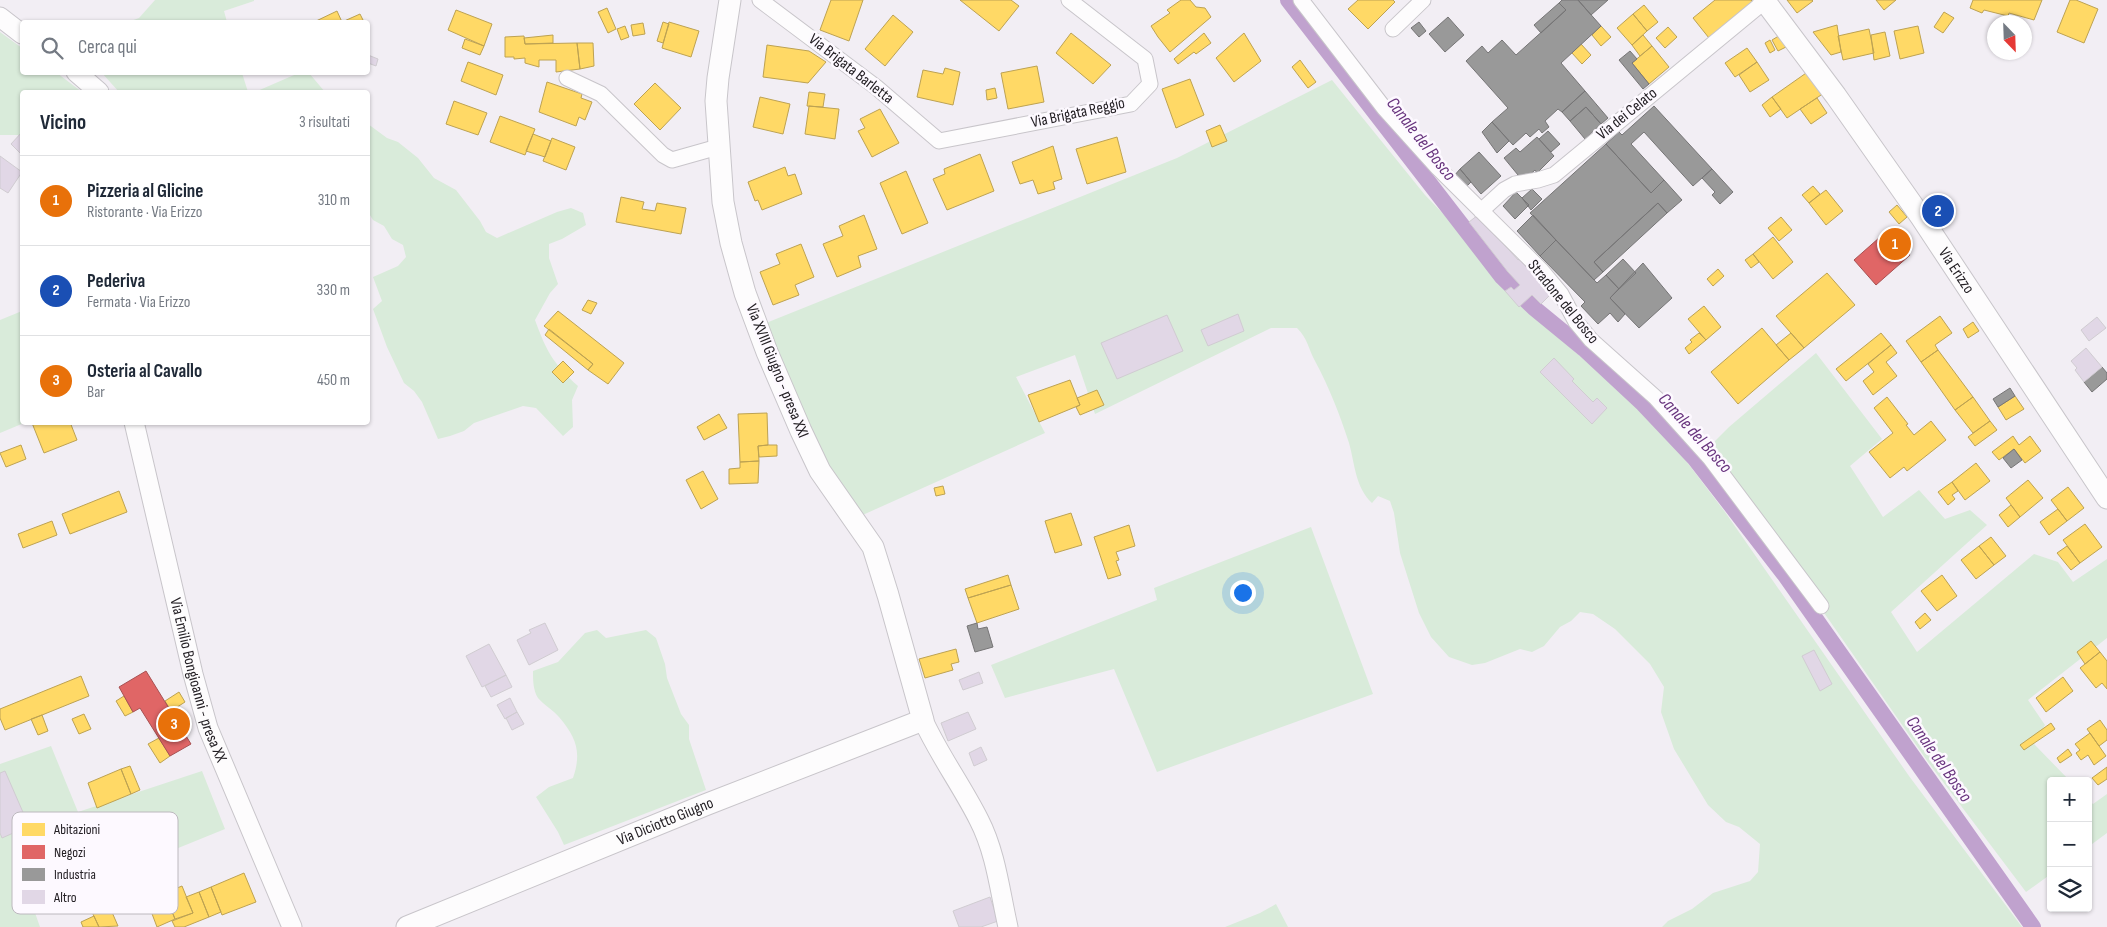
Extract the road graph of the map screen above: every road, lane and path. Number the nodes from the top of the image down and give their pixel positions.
1 (730, 0) edge
2 (760, 0) edge
3 (1069, 0) edge
4 (1301, 0) edge
5 (1423, 0) edge
6 (1764, 0) edge
7 (0, 17) edge
8 (1393, 29) dead end
9 (20, 32) edge
10 (79, 75) edge
11 (568, 78) dead end
12 (97, 90) edge
13 (939, 141) joint
14 (718, 147) junction
15 (1481, 211) junction
16 (135, 425) edge
17 (2107, 498) edge
18 (1821, 606) dead end
19 (923, 720) junction
20 (292, 927) edge
21 (407, 927) edge
22 (1008, 927) edge

1 - 14 main road, Via XVIII Giugno - presa XXI
2 - 13 street, Via Brigata Barletta
3 - 13 street, Via Brigata Reggio
4 - 15 street, Stradone del Bosco
5 - 8 street
6 - 15 street, Via dei Celato
6 - 17 main road, Via Erizzo
7 - 9 street
10 - 12 street
11 - 14 street
14 - 19 main road, Via XVIII Giugno - presa XXI
15 - 18 street, Stradone del Bosco
16 - 20 street, Via Emilio Bongioanni - presa XX
19 - 21 main road, Via Diciotto Giugno
19 - 22 street

